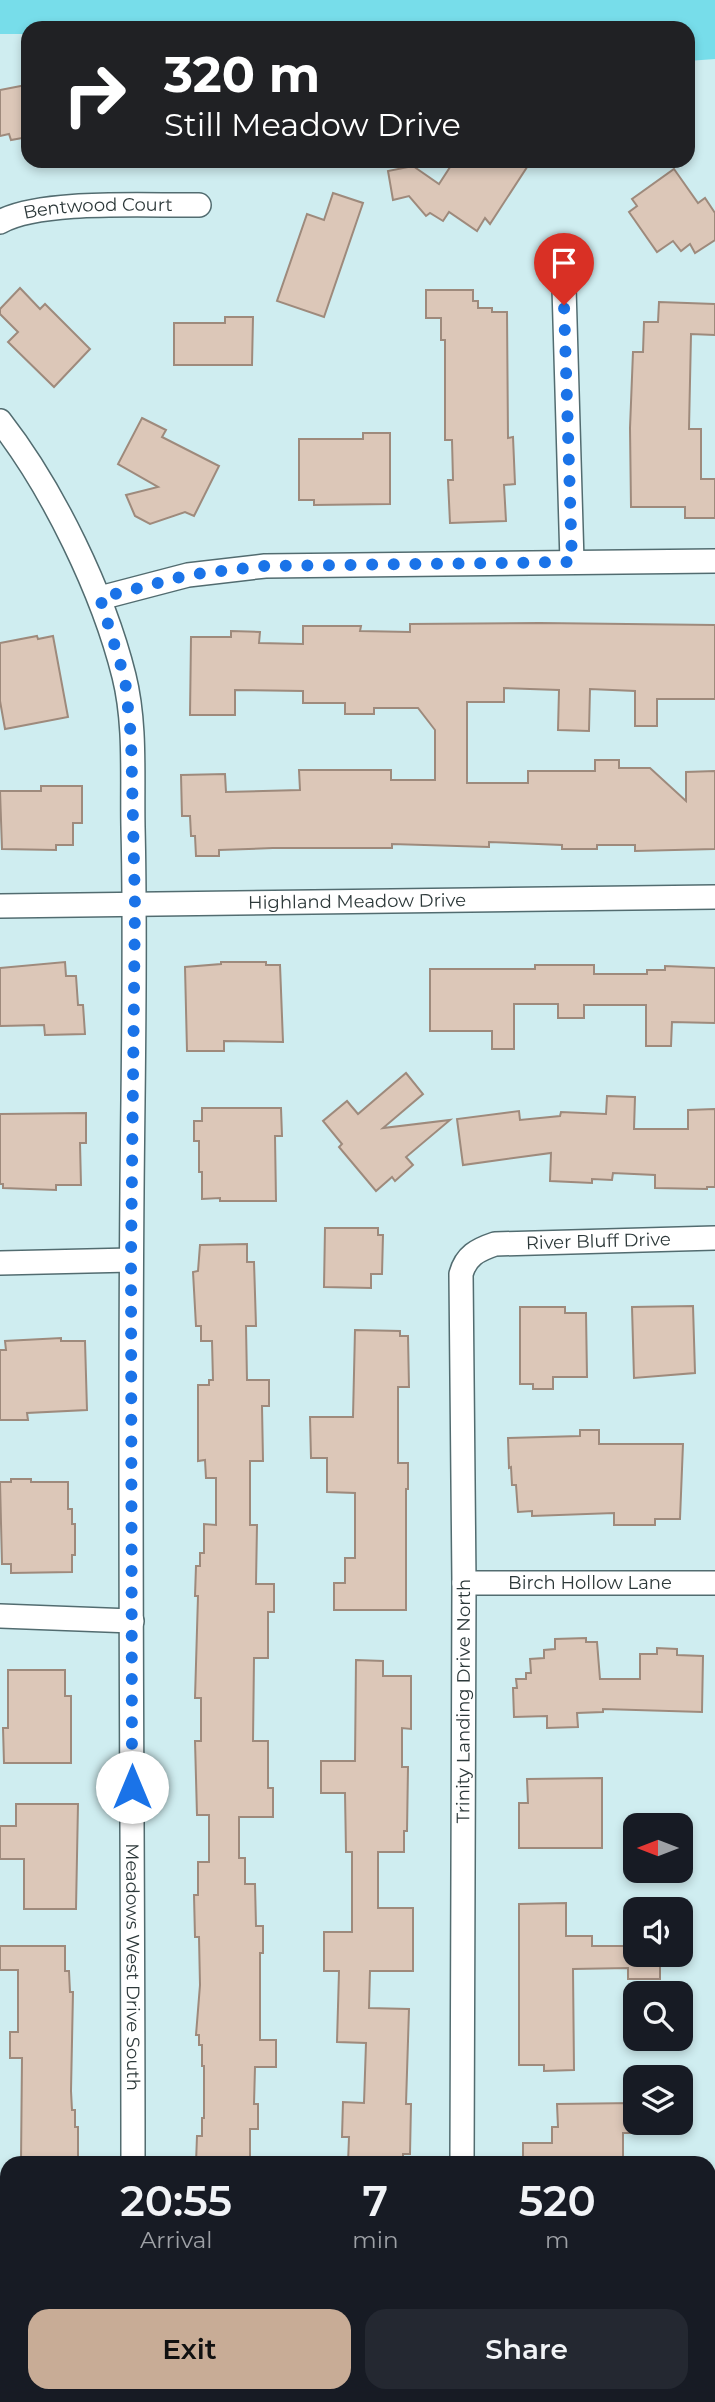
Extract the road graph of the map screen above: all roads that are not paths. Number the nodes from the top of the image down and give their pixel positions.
1 (199, 205) dead end
2 (0, 222) edge
3 (563, 253) dead end
4 (0, 421) edge
5 (715, 561) edge
6 (572, 562) junction
7 (100, 598) junction
8 (715, 897) edge
9 (135, 905) junction
10 (0, 906) edge
11 (715, 1238) edge
12 (482, 1248) joint
13 (131, 1260) junction
14 (0, 1263) edge
15 (464, 1583) junction
16 (715, 1583) edge
17 (0, 1616) edge
18 (132, 1620) junction
19 (133, 2156) edge
20 (462, 2156) edge

1 - 2 street, Bentwood Court
3 - 6 street
4 - 7 street, Meadows West Drive South
5 - 6 street
6 - 7 street
7 - 9 street, Meadows West Drive South
8 - 9 street, Highland Meadow Drive
9 - 10 street, Highland Meadow Drive
9 - 13 street, Meadows West Drive South
11 - 12 street, River Bluff Drive
12 - 15 street, Trinity Landing Drive North
13 - 14 street
13 - 18 street, Meadows West Drive South
15 - 16 street, Birch Hollow Lane
15 - 20 street, Trinity Landing Drive North
17 - 18 street
18 - 19 street, Meadows West Drive South

